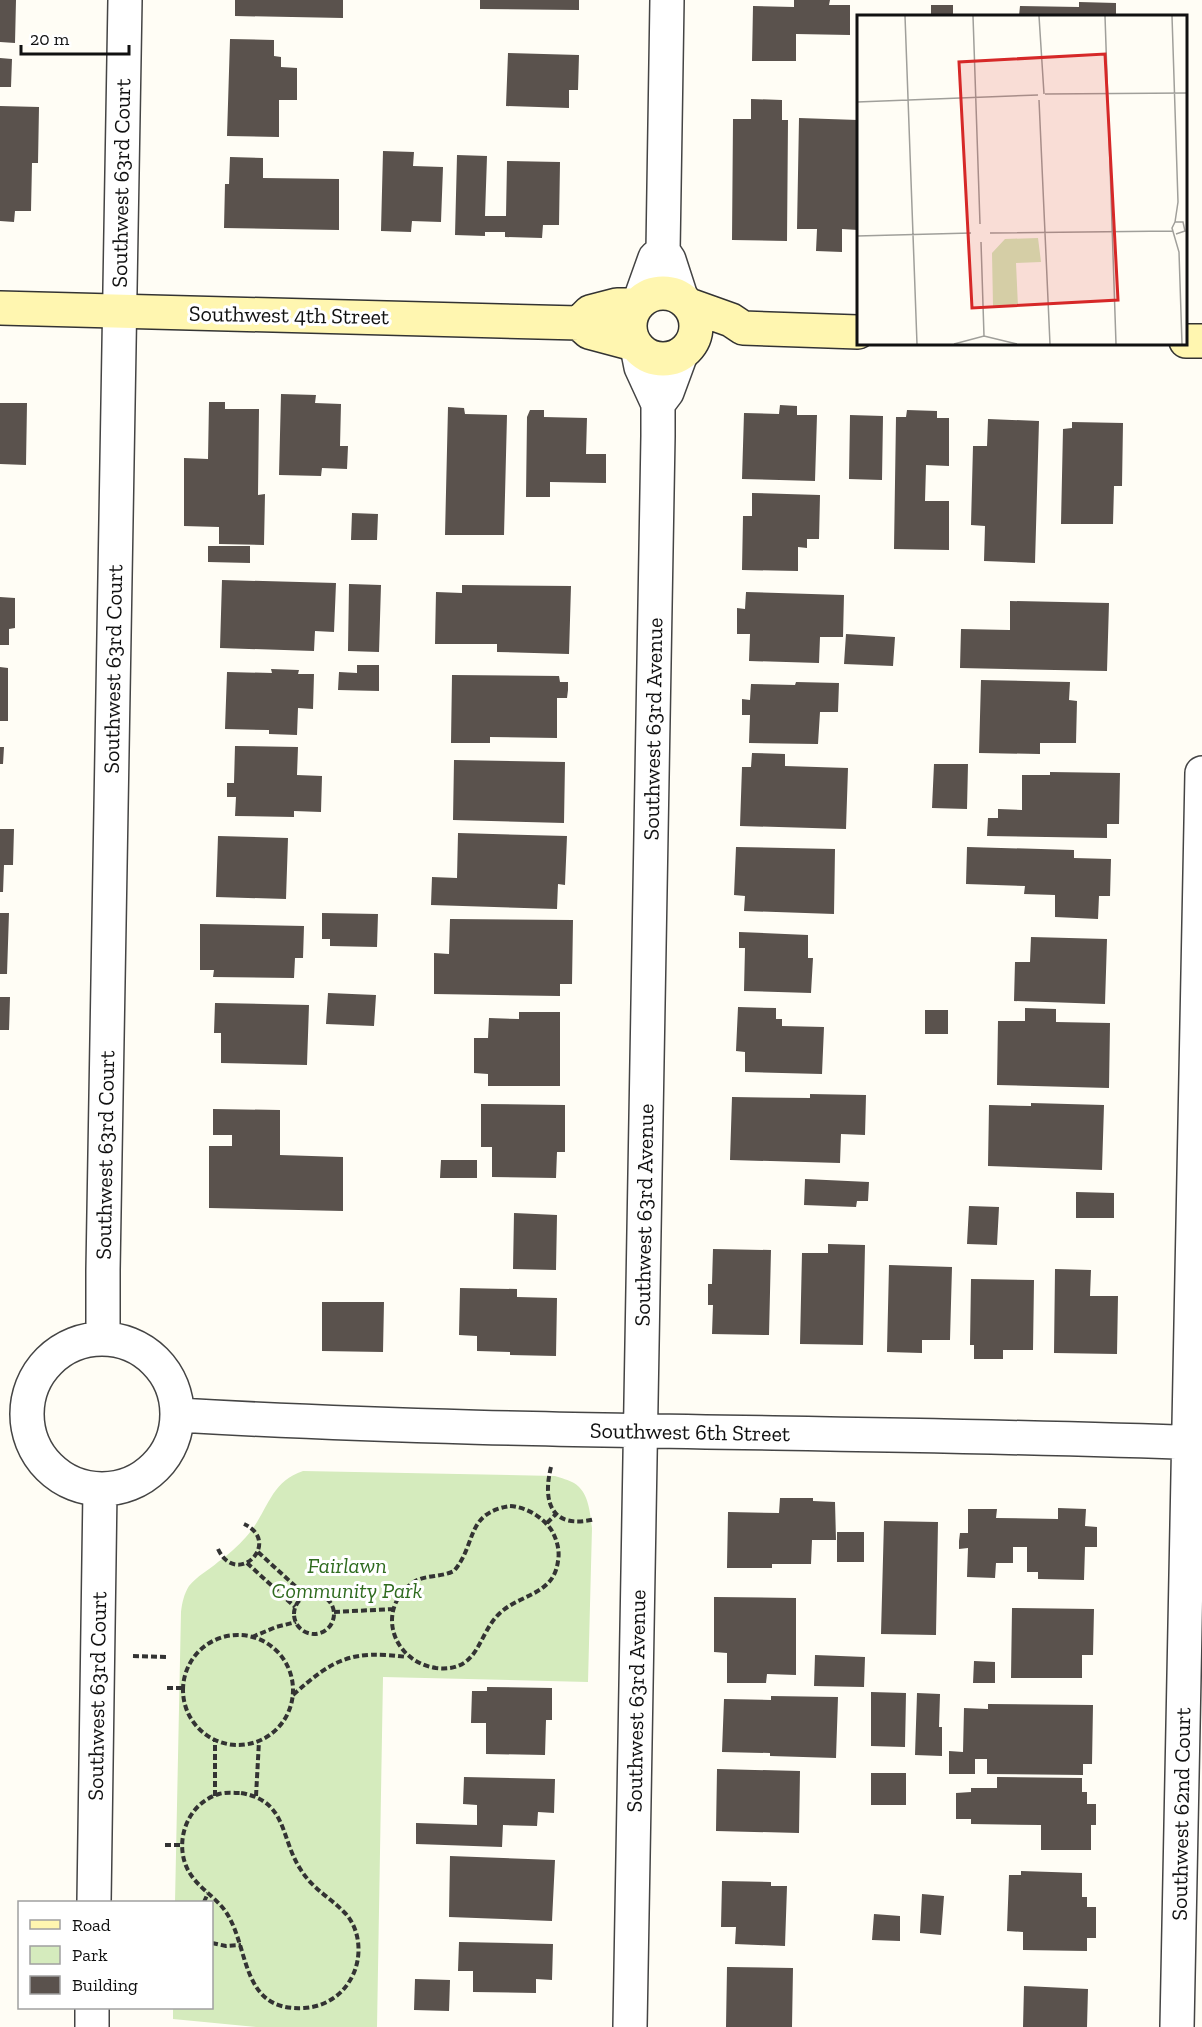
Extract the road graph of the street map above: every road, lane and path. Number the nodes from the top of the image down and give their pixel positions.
1 (125, 0) edge
2 (667, 0) edge
3 (663, 250) junction
4 (685, 301) junction
5 (638, 303) junction
6 (0, 308) edge
7 (119, 310) junction
8 (579, 322) junction
9 (743, 328) junction
10 (857, 332) edge
11 (1187, 340) edge
12 (1202, 341) edge
13 (635, 345) junction
14 (683, 352) junction
15 (658, 404) junction
16 (1202, 773) edge
17 (103, 1339) junction
18 (13, 1413) edge
19 (178, 1415) junction
20 (640, 1430) junction
21 (1195, 1443) edge
22 (551, 1467) dead end
23 (100, 1490) junction
24 (556, 1514) junction
25 (595, 1519) dead end
26 (547, 1523) junction
27 (244, 1524) dead end
28 (218, 1549) dead end
29 (258, 1551) junction
30 (247, 1563) junction
31 (306, 1596) junction
32 (295, 1607) junction
33 (394, 1609) junction
34 (334, 1612) junction
35 (296, 1622) junction
36 (252, 1637) junction
37 (125, 1656) dead end
38 (168, 1657) dead end
39 (409, 1657) junction
40 (167, 1688) dead end
41 (183, 1688) junction
42 (292, 1696) junction
43 (215, 1739) junction
44 (259, 1741) junction
45 (215, 1796) junction
46 (256, 1796) junction
47 (165, 1845) dead end
48 (182, 1845) junction
49 (208, 1893) junction
50 (94, 1901) edge
51 (204, 1901) edge
52 (213, 1943) edge
53 (241, 1945) junction
54 (92, 2009) edge
55 (92, 2027) edge
56 (630, 2027) edge
57 (1177, 2027) edge

1 - 7 street, Southwest 63rd Court
2 - 3 street
3 - 4 street
3 - 5 street
4 - 5 street, Southwest 4th Street
4 - 9 street, Southwest 4th Street
4 - 14 street
5 - 8 street, Southwest 4th Street
5 - 13 street
6 - 7 street, Southwest 4th Street
7 - 8 street, Southwest 4th Street
7 - 17 street, Southwest 63rd Court
8 - 13 street, Southwest 4th Street
9 - 10 street, Southwest 4th Street
9 - 14 street, Southwest 4th Street
11 - 12 street
13 - 14 street, Southwest 4th Street
13 - 15 street, Southwest 63rd Avenue
14 - 15 street, Southwest 63rd Avenue
15 - 20 street, Southwest 63rd Avenue
16 - 21 street, Southwest 62nd Court
17 - 18 street
17 - 19 street
18 - 23 street
19 - 20 street, Southwest 6th Street
19 - 23 street
20 - 21 street, Southwest 6th Street
20 - 56 street, Southwest 63rd Avenue
21 - 57 street, Southwest 62nd Court
22 - 24 path
23 - 50 street, Southwest 63rd Court
24 - 25 path
24 - 26 path
26 - 33 path
26 - 39 path
27 - 29 path
28 - 30 path
29 - 30 path
29 - 31 path
30 - 32 path
31 - 32 path
31 - 34 path
32 - 35 path
33 - 34 path
33 - 39 path
34 - 35 path
35 - 36 path
36 - 41 path
36 - 42 path
37 - 38 path
39 - 42 path
40 - 41 path
41 - 43 path
42 - 44 path
43 - 44 path
43 - 45 path
44 - 46 path
45 - 46 path
45 - 48 path
46 - 53 path
47 - 48 path
48 - 49 path
49 - 51 path
49 - 53 path
52 - 53 path
54 - 55 street

